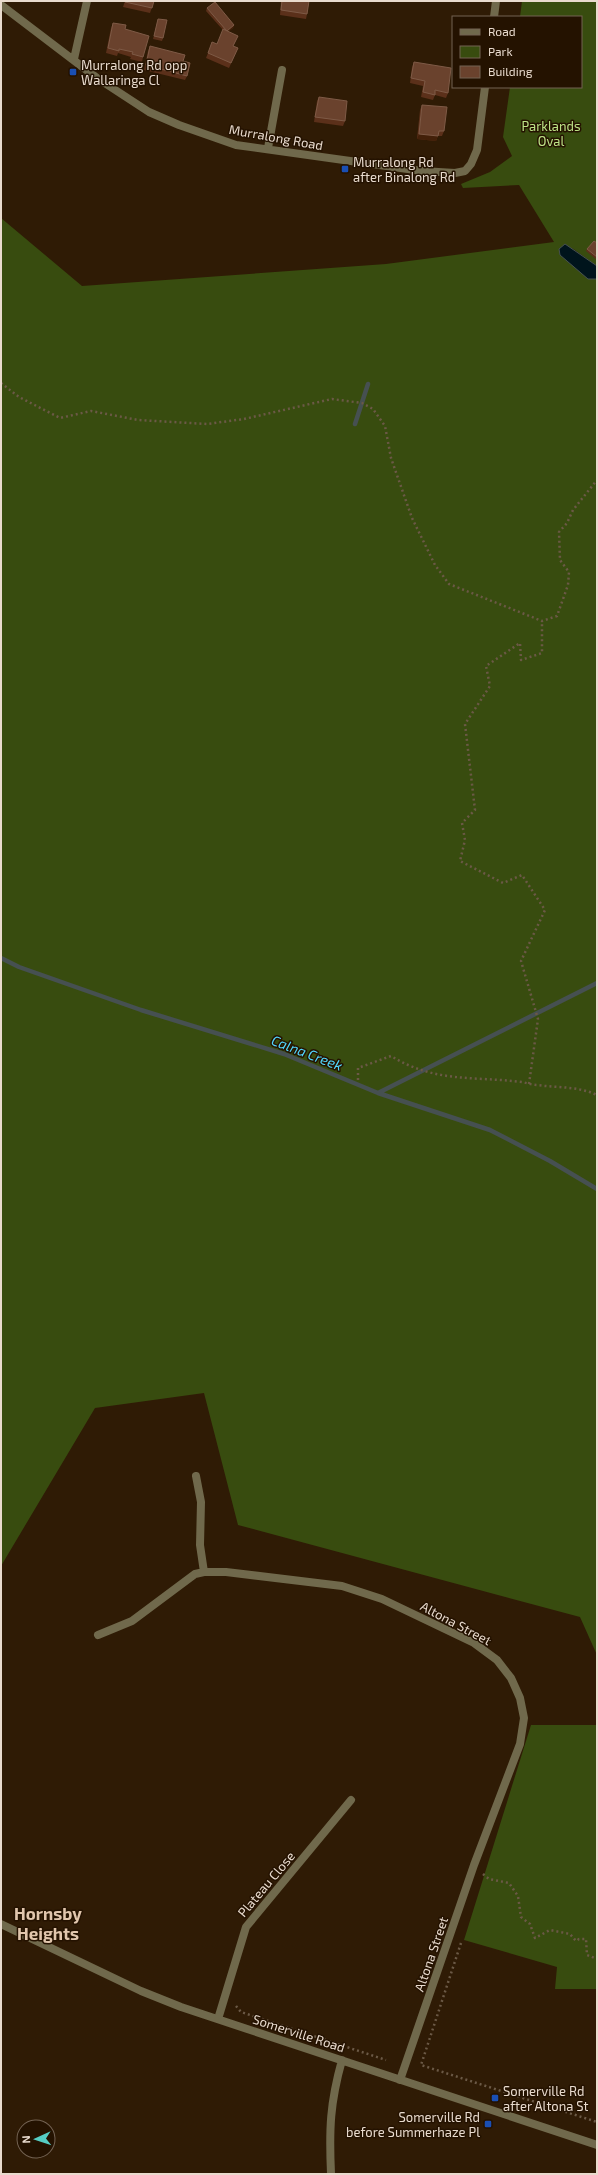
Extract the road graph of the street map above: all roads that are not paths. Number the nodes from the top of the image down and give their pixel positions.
1 (87, 1) edge
2 (496, 1) edge
3 (1, 4) edge
4 (494, 16) edge
5 (74, 59) junction
6 (282, 70) dead end
7 (485, 88) edge
8 (268, 148) junction
9 (196, 1476) dead end
10 (204, 1572) junction
11 (98, 1635) dead end
12 (351, 1800) dead end
13 (1, 1924) edge
14 (218, 2019) junction
15 (342, 2060) junction
16 (400, 2080) junction
17 (597, 2145) edge
18 (331, 2174) edge

1 - 5 street
2 - 4 street
3 - 5 street, Murralong Road
5 - 8 street, Murralong Road
6 - 8 street
7 - 8 street, Murralong Road
9 - 10 street
10 - 11 street, Altona Street
10 - 16 street, Altona Street
12 - 14 street, Plateau Close
13 - 14 street, Somerville Road
14 - 15 street, Somerville Road
15 - 16 street, Somerville Road
15 - 18 street
16 - 17 street, Somerville Road

